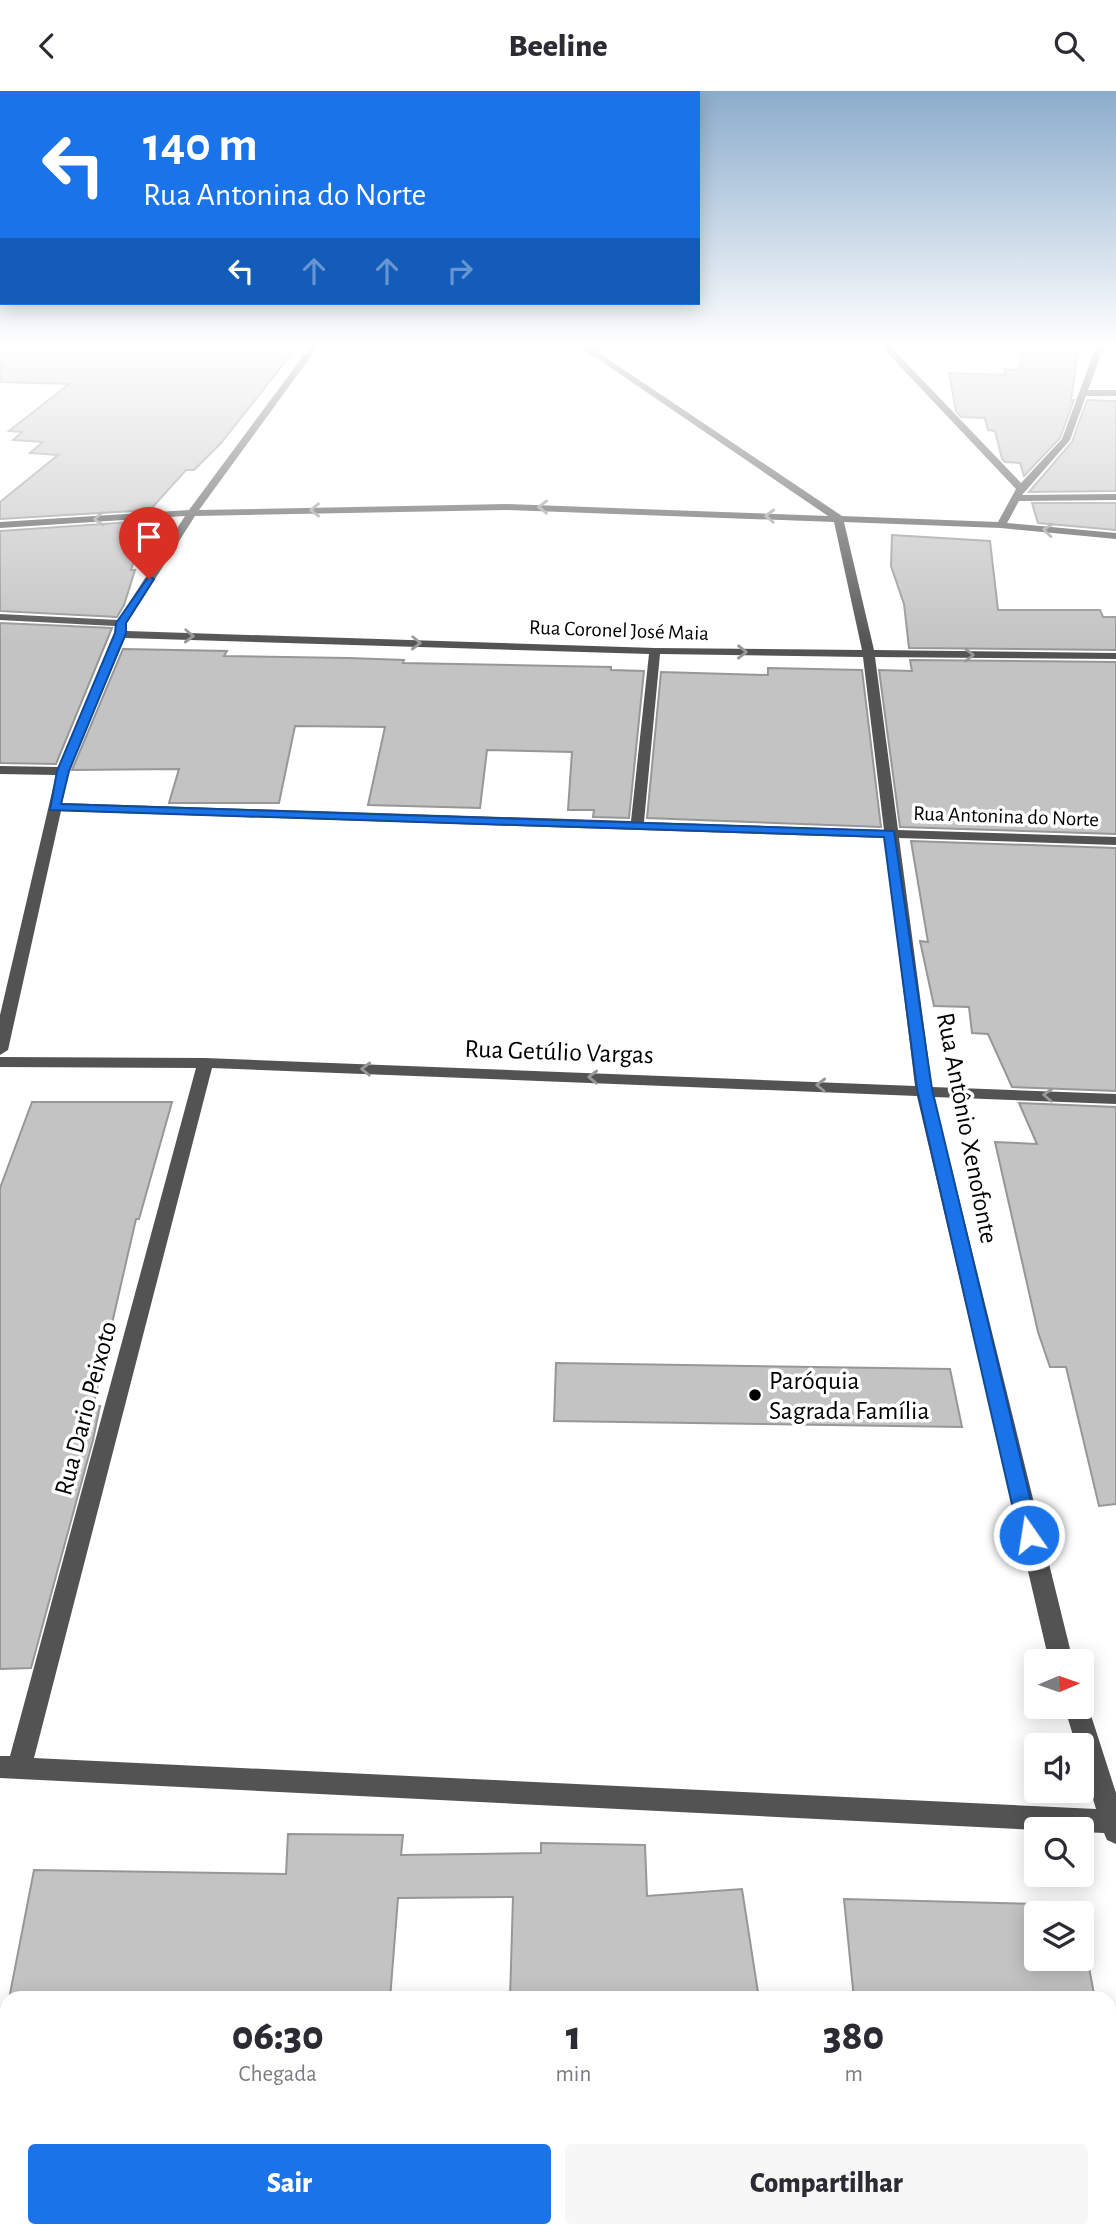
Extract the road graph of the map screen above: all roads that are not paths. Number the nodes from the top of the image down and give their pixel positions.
1 (243, 444) edge
2 (728, 444) edge
3 (974, 444) edge
4 (1062, 444) edge
5 (1019, 493) junction
6 (1116, 497) edge
7 (192, 513) junction
8 (838, 518) junction
9 (0, 525) edge
10 (1002, 525) junction
11 (1116, 536) edge
12 (0, 617) edge
13 (121, 628) junction
14 (655, 651) junction
15 (869, 655) junction
16 (1116, 656) edge
17 (0, 770) edge
18 (63, 771) junction
19 (54, 807) junction
20 (637, 826) junction
21 (890, 833) junction
22 (1116, 841) edge
23 (0, 1050) edge
24 (0, 1062) edge
25 (205, 1063) junction
26 (925, 1089) junction
27 (1116, 1099) edge
28 (1058, 1649) edge
29 (1080, 1719) edge
30 (9, 1767) edge
31 (1115, 1825) edge

1 - 7 street
2 - 8 street
3 - 5 street
4 - 5 street
5 - 6 street
5 - 10 street
8 -> 7 street
7 -> 9 street
7 - 13 street
8 - 10 street
8 - 15 street, Rua Antônio Xenofonte
11 -> 10 street
12 - 13 street, Rua Coronel José Maia
13 -> 14 street, Rua Coronel José Maia
13 - 18 street
14 -> 15 street, Rua Coronel José Maia
14 - 20 street
15 -> 16 street, Rua Coronel José Maia
15 - 21 street, Rua Antônio Xenofonte
17 - 18 street
18 - 19 street
19 - 20 street, Rua Antonina do Norte
19 - 23 street
20 - 21 street, Rua Antonina do Norte
21 - 22 street, Rua Antonina do Norte
21 - 26 street, Rua Antônio Xenofonte
24 - 25 street, Rua Getúlio Vargas
26 -> 25 street, Rua Getúlio Vargas
25 - 30 street, Rua Dario Peixoto
27 -> 26 street, Rua Getúlio Vargas
26 - 28 street, Rua Antônio Xenofonte
29 - 31 street
30 - 31 street

